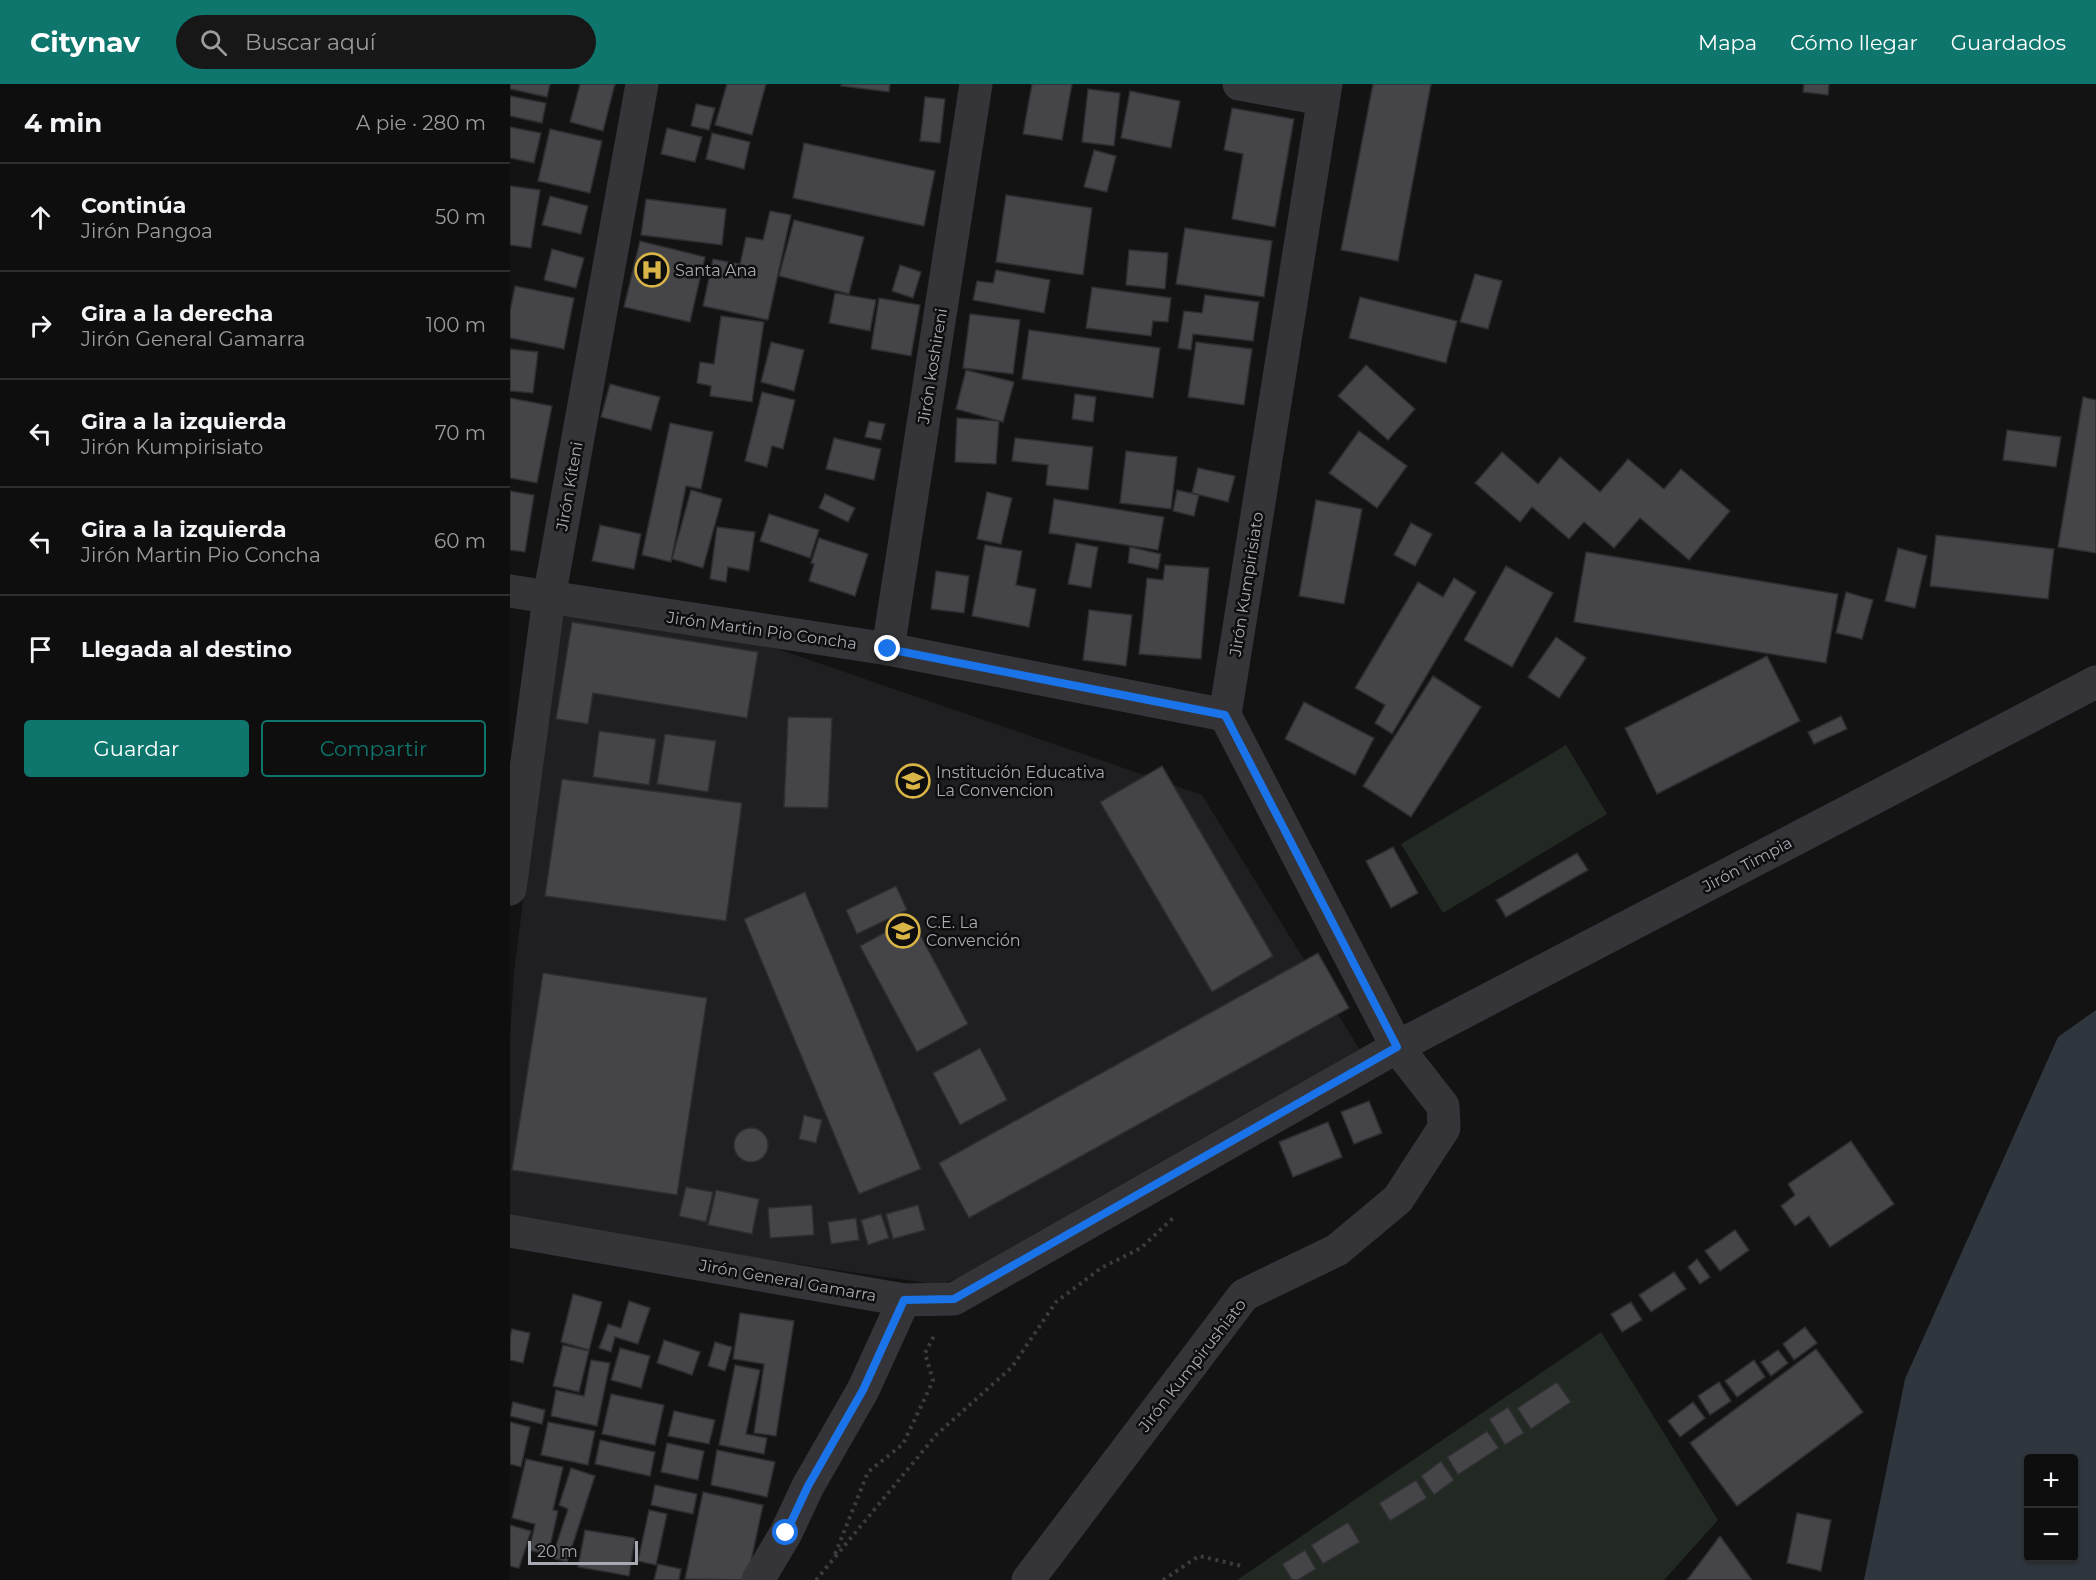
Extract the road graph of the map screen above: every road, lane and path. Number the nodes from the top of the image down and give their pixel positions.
1 (642, 84) edge
2 (976, 84) edge
3 (1239, 84) edge
4 (1324, 92) edge
5 (510, 591) edge
6 (549, 598) junction
7 (888, 649) junction
8 (2096, 682) edge
9 (1225, 715) junction
10 (510, 889) edge
11 (1397, 1047) junction
12 (1174, 1217) dead end
13 (510, 1231) edge
14 (954, 1299) junction
15 (904, 1300) junction
16 (833, 1559) junction
17 (1242, 1566) dead end
18 (758, 1580) edge
19 (816, 1580) edge
20 (1028, 1580) edge
21 (1163, 1580) edge

1 - 6 street, Jirón Kiteni
2 - 7 street, Jirón koshireni
3 - 4 street
4 - 9 street, Jirón Kumpirisiato
5 - 6 street, Jirón Martin Pio Concha
6 - 7 street, Jirón Martin Pio Concha
6 - 10 street, Jirón Kiteni
7 - 9 street, Jirón Martin Pio Concha
8 - 11 street, Jirón Timpia
9 - 11 street
11 - 14 street, Jirón General Gamarra
11 - 20 street, Jirón Kumpirushiato
12 - 16 path
13 - 15 street, Jirón General Gamarra
14 - 15 street, Jirón General Gamarra
14 - 16 path
15 - 18 street
16 - 19 path
17 - 21 path

